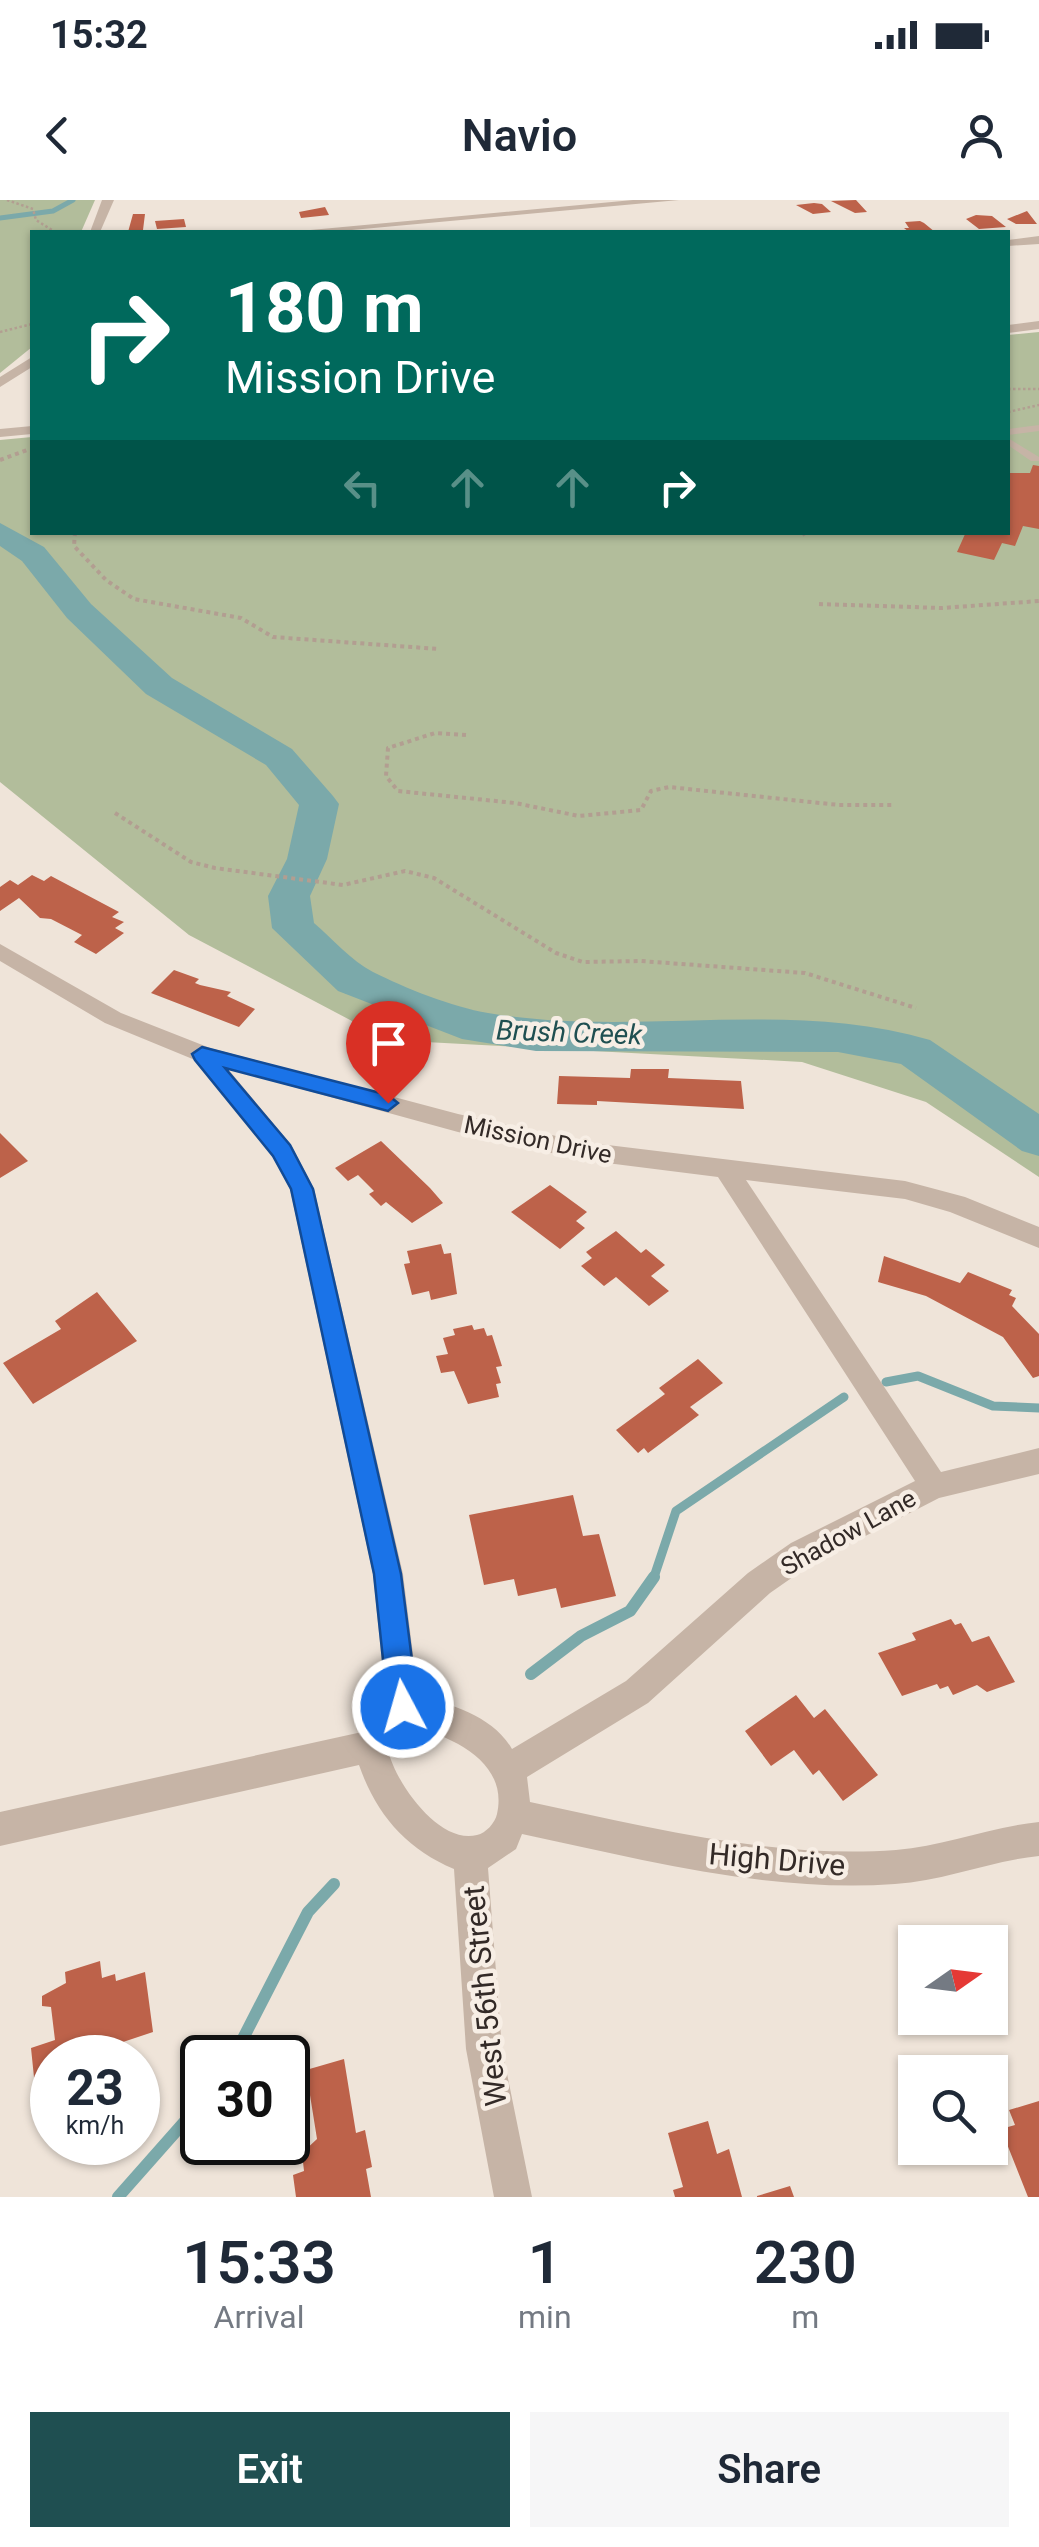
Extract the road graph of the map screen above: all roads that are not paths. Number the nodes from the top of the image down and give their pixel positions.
1 (108, 200) edge
2 (673, 200) edge
3 (96, 230) edge
4 (320, 230) edge
5 (1039, 240) edge
6 (1010, 242) edge
7 (1039, 326) edge
8 (1010, 329) edge
9 (30, 362) edge
10 (0, 384) edge
11 (1039, 428) edge
12 (30, 430) edge
13 (1010, 432) edge
14 (0, 434) edge
15 (1010, 442) edge
16 (1038, 459) edge
17 (0, 951) edge
18 (202, 1054) junction
19 (727, 1170) junction
20 (1039, 1238) edge
21 (1039, 1461) edge
22 (934, 1486) junction
23 (403, 1707) junction
24 (371, 1746) junction
25 (510, 1770) junction
26 (516, 1816) junction
27 (0, 1830) edge
28 (1039, 1839) edge
29 (470, 1854) junction
30 (513, 2197) edge

1 - 3 street
2 - 4 street
5 - 6 street
7 - 8 street
9 - 10 street
11 - 13 lane
12 - 14 street
15 - 16 lane
17 - 18 street, Mission Drive
18 - 19 street, Mission Drive
18 - 23 street
19 - 20 street, Mission Drive
19 - 22 street, Shadow Lane
21 - 22 street
22 - 25 street, Shadow Lane
23 - 24 street
23 - 25 street
24 - 27 street
24 - 29 street
25 - 26 street
26 - 28 street, High Drive
26 - 29 street
29 - 30 street, West 56th Street

